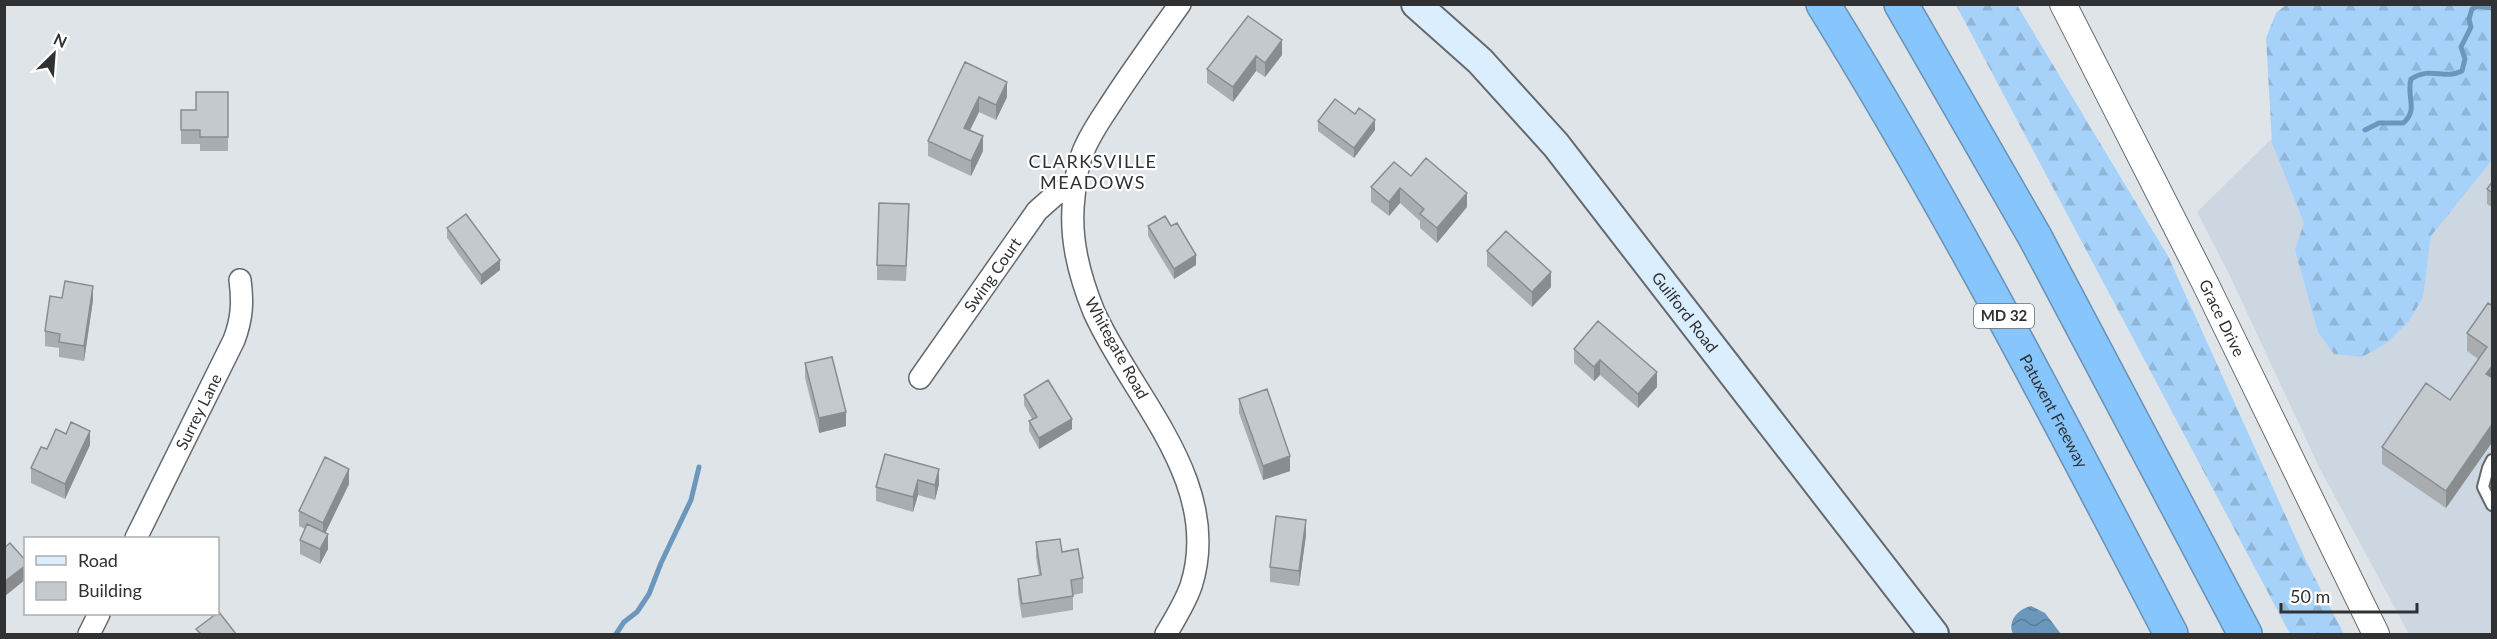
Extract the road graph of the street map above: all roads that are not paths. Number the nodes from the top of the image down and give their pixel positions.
1 (1180, 4) edge
2 (1416, 4) edge
3 (1823, 4) edge
4 (1901, 4) edge
5 (2070, 7) edge
6 (1075, 184) junction
7 (240, 280) dead end
8 (920, 378) dead end
9 (2493, 460) edge
10 (2493, 505) edge
11 (136, 537) edge
12 (98, 615) edge
13 (89, 634) edge
14 (1166, 634) edge
15 (1934, 634) edge
16 (2171, 634) edge
17 (2245, 634) edge
18 (2376, 634) edge

1 - 6 street, Whitegate Road
2 - 15 main road, Guilford Road
3 - 16 highway, Patuxent Freeway / MD 32
4 - 17 highway
5 - 18 street, Grace Drive
6 - 8 street, Swing Court
6 - 14 street, Whitegate Road
7 - 11 street, Surrey Lane
9 - 10 lane
12 - 13 street

